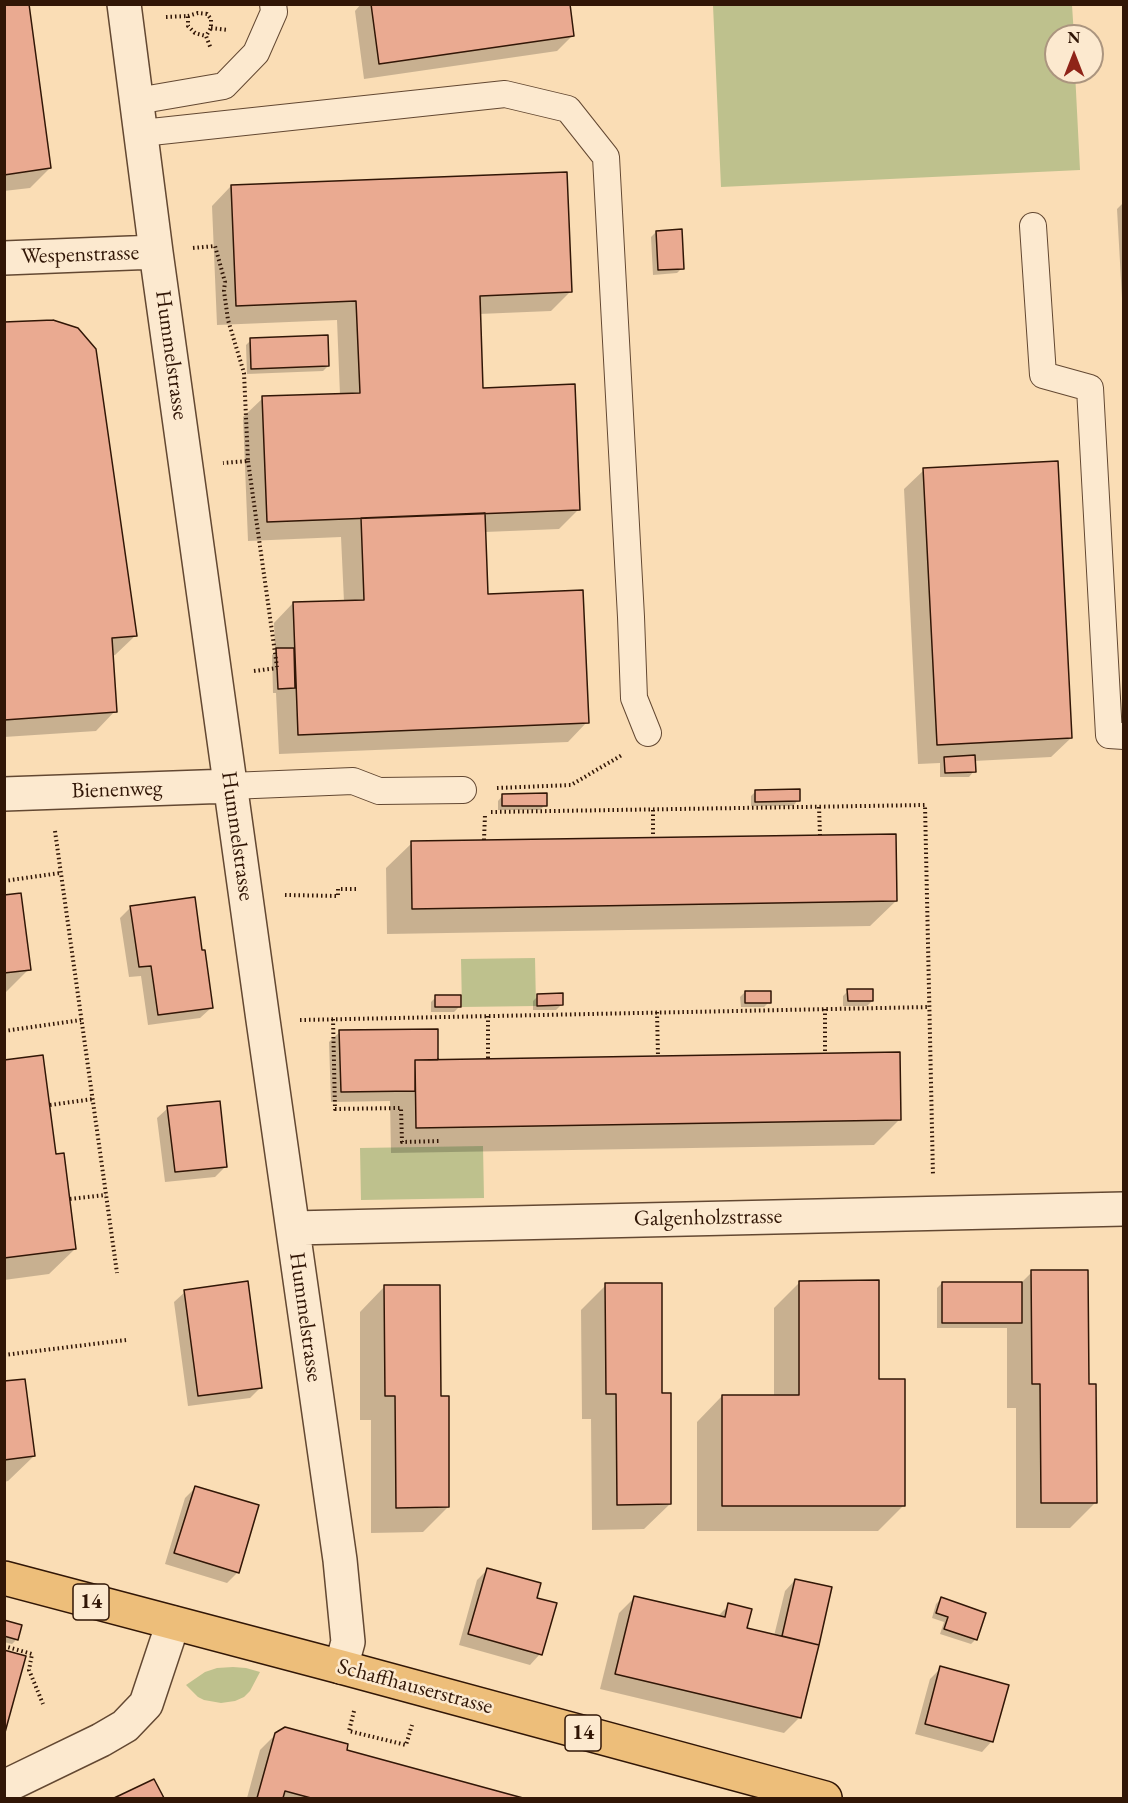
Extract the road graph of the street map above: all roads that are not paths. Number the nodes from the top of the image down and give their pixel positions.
1 (273, 4) edge
2 (125, 13) edge
3 (137, 101) junction
4 (142, 133) junction
5 (1033, 226) dead end
6 (156, 252) junction
7 (4, 258) edge
8 (648, 733) dead end
9 (1124, 736) edge
10 (230, 786) junction
11 (463, 790) road end
12 (4, 794) edge
13 (1124, 1209) edge
14 (292, 1228) junction
15 (4, 1578) edge
16 (173, 1623) junction
17 (341, 1667) junction
18 (4, 1787) edge
19 (825, 1798) edge

1 - 3 lane
2 - 3 street, Hummelstrasse
3 - 4 street, Hummelstrasse
4 - 6 street, Hummelstrasse
4 - 8 lane
5 - 9 lane
6 - 7 street, Wespenstrasse
6 - 10 street, Hummelstrasse
10 - 11 lane
10 - 12 street, Bienenweg
10 - 14 street, Hummelstrasse
13 - 14 street, Galgenholzstrasse
14 - 17 street, Hummelstrasse
15 - 16 main road, Schaffhauserstrasse / 14
16 - 17 main road, Schaffhauserstrasse / 14
16 - 18 street
17 - 19 main road, Schaffhauserstrasse / 14

